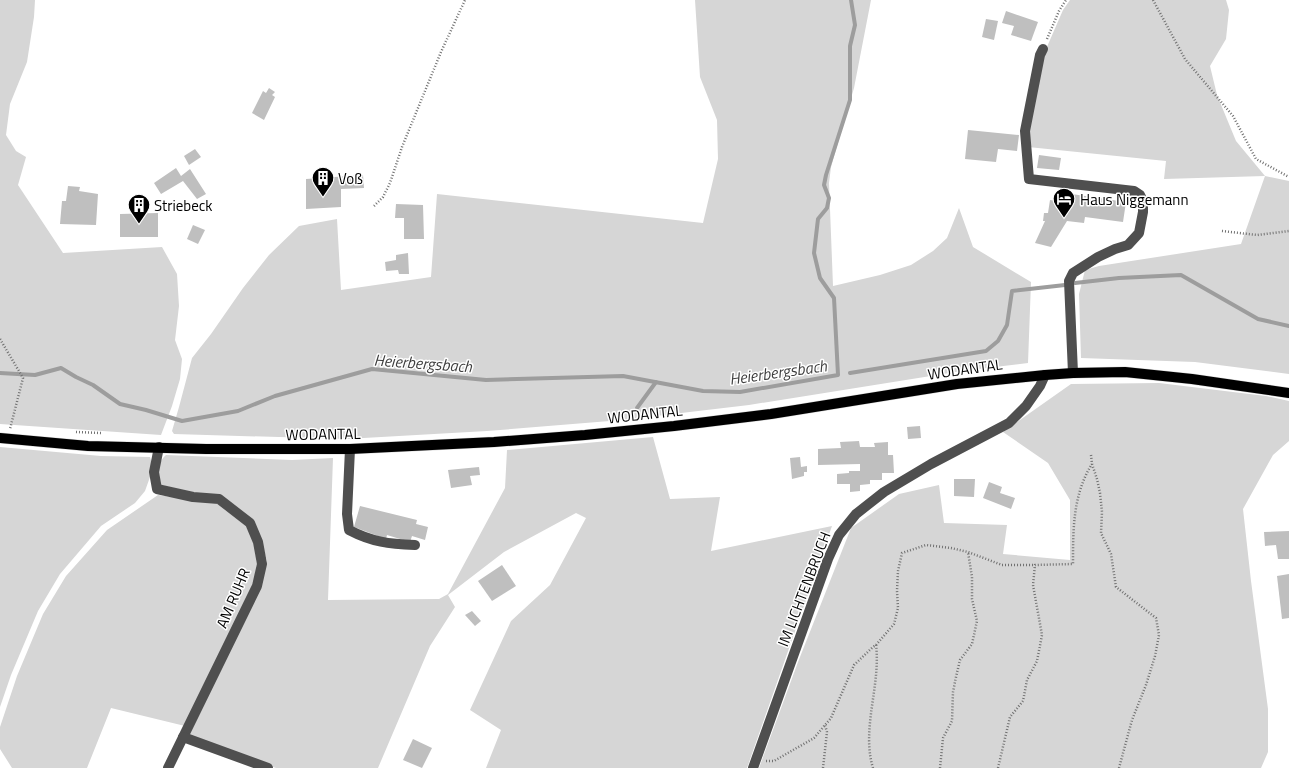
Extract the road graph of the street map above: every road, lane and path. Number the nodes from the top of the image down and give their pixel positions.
1 (465, 0) edge
2 (1066, 0) edge
3 (1153, 0) edge
4 (1043, 49) joint
5 (1289, 176) edge
6 (374, 206) dead end
7 (1222, 231) dead end
8 (1289, 231) edge
9 (0, 339) edge
10 (1073, 373) junction
11 (1045, 375) junction
12 (1289, 393) edge
13 (5, 427) dead end
14 (10, 428) junction
15 (18, 428) dead end
16 (71, 432) dead end
17 (102, 433) dead end
18 (4, 439) edge
19 (159, 447) junction
20 (350, 449) junction
21 (1091, 455) dead end
22 (1092, 464) junction
23 (415, 545) dead end
24 (968, 552) junction
25 (1034, 565) junction
26 (876, 645) junction
27 (825, 724) junction
28 (183, 737) junction
29 (755, 764) edge
30 (168, 768) edge
31 (268, 768) edge
32 (822, 768) edge
33 (873, 768) edge
34 (940, 768) edge
35 (998, 768) edge
36 (1119, 768) edge

1 - 6 path
2 - 4 path
3 - 5 path
4 - 10 street
7 - 8 path
9 - 14 path
10 - 11 main road, WODANTAL
10 - 12 main road, WODANTAL
11 - 20 main road, WODANTAL
11 - 29 street, IM LICHTENBRUCH
13 - 14 path
14 - 15 path
14 - 18 path
16 - 17 path
18 - 19 main road, WODANTAL
19 - 20 main road, WODANTAL
19 - 28 street, AM RUHR
20 - 23 street
21 - 22 path
22 - 25 path
22 - 36 path
24 - 25 path
24 - 26 path
24 - 34 path
25 - 35 path
26 - 27 path
26 - 33 path
27 - 29 path
27 - 32 path
28 - 30 street, AM RUHR
28 - 31 street

